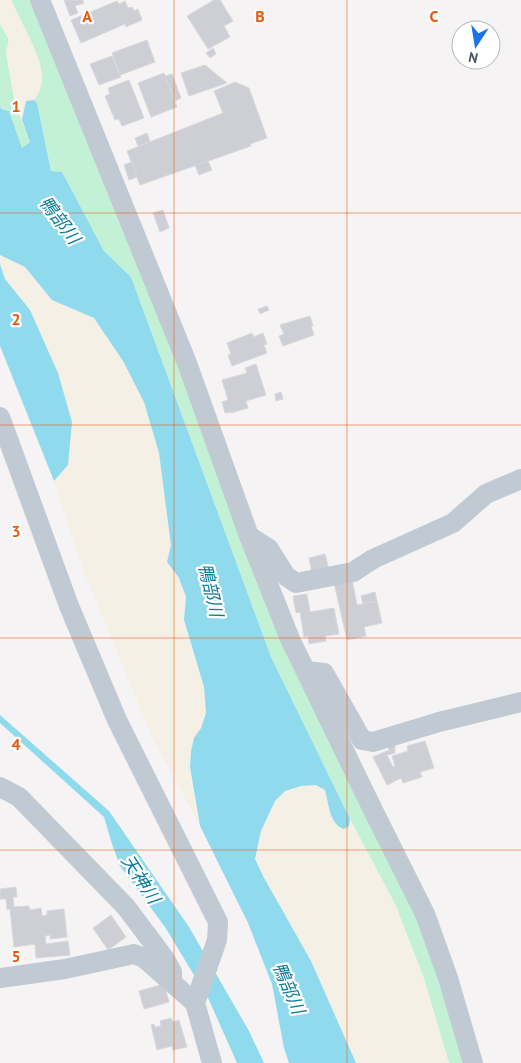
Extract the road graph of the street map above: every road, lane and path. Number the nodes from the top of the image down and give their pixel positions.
1 (42, 1) edge
2 (0, 417) edge
3 (521, 479) edge
4 (248, 536) junction
5 (306, 671) junction
6 (521, 702) edge
7 (0, 787) edge
8 (0, 978) edge
9 (172, 983) junction
10 (197, 996) junction
11 (212, 1063) edge
12 (473, 1063) edge

1 - 4 street
2 - 10 street
3 - 4 street
4 - 5 street
5 - 6 street
5 - 12 street
7 - 9 street
8 - 9 street
9 - 10 street
10 - 11 street

